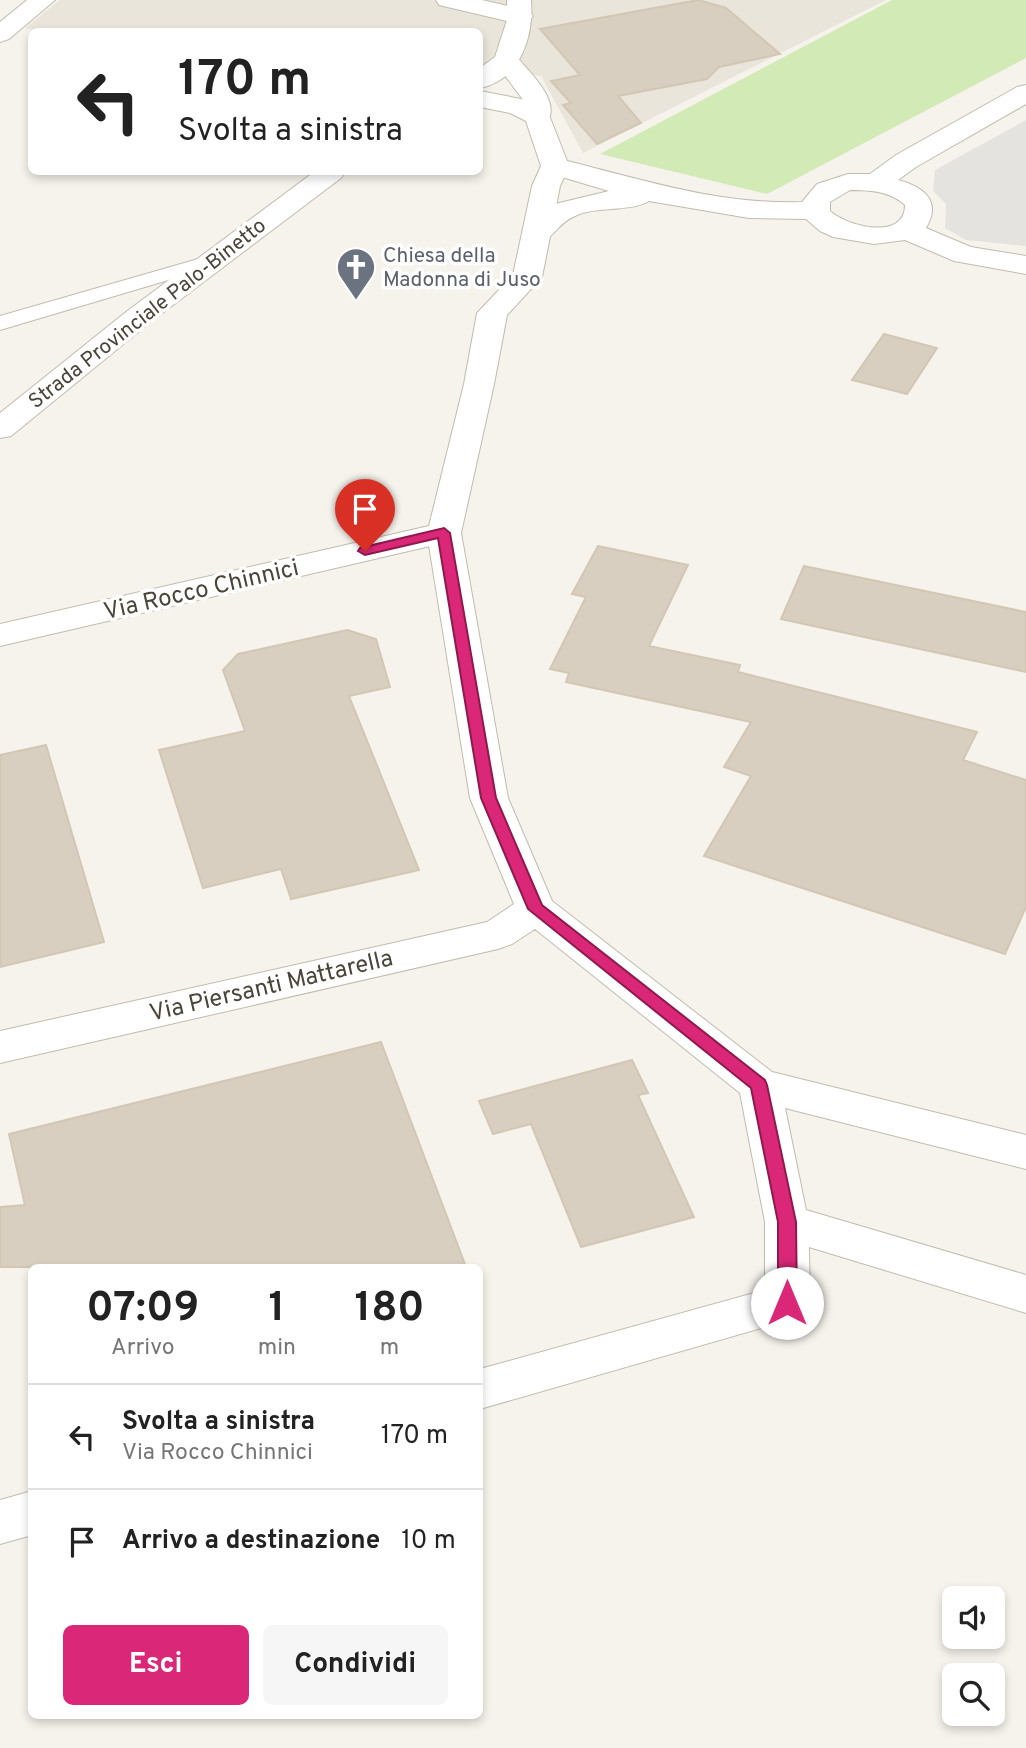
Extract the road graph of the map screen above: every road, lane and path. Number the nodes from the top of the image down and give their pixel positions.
1 (43, 0) edge
2 (448, 0) edge
3 (519, 8) edge
4 (0, 34) edge
5 (28, 41) edge
6 (507, 61) junction
7 (483, 78) edge
8 (1026, 93) edge
9 (483, 100) edge
10 (538, 116) junction
11 (555, 166) junction
12 (325, 175) edge
13 (876, 183) junction
14 (305, 186) edge
15 (671, 197) junction
16 (815, 210) junction
17 (905, 229) junction
18 (536, 234) junction
19 (212, 261) junction
20 (1026, 265) edge
21 (0, 323) edge
22 (0, 429) edge
23 (444, 533) junction
24 (0, 635) edge
25 (536, 909) junction
26 (0, 1048) edge
27 (759, 1085) junction
28 (1026, 1152) edge
29 (787, 1222) junction
30 (1026, 1294) edge
31 (483, 1388) edge
32 (28, 1514) edge
33 (0, 1522) edge

1 - 4 street
2 - 3 street
3 - 6 street
4 - 5 street
6 - 7 street
6 - 10 street
8 - 13 street
9 - 10 street
10 - 11 street
11 - 15 street
11 - 18 street
12 - 14 street, Strada Provinciale Palo-Binetto
13 - 16 street
13 - 17 street
14 - 19 street, Strada Provinciale Palo-Binetto
15 - 16 street
15 - 18 street
16 - 17 street
17 - 20 street
18 - 23 street
19 - 21 lane
19 - 22 street, Strada Provinciale Palo-Binetto
23 - 24 street, Via Rocco Chinnici
23 - 25 street
25 - 26 street, Via Piersanti Mattarella
25 - 27 street
27 - 28 street
27 - 29 street
29 - 30 street
29 - 31 street
32 - 33 street

